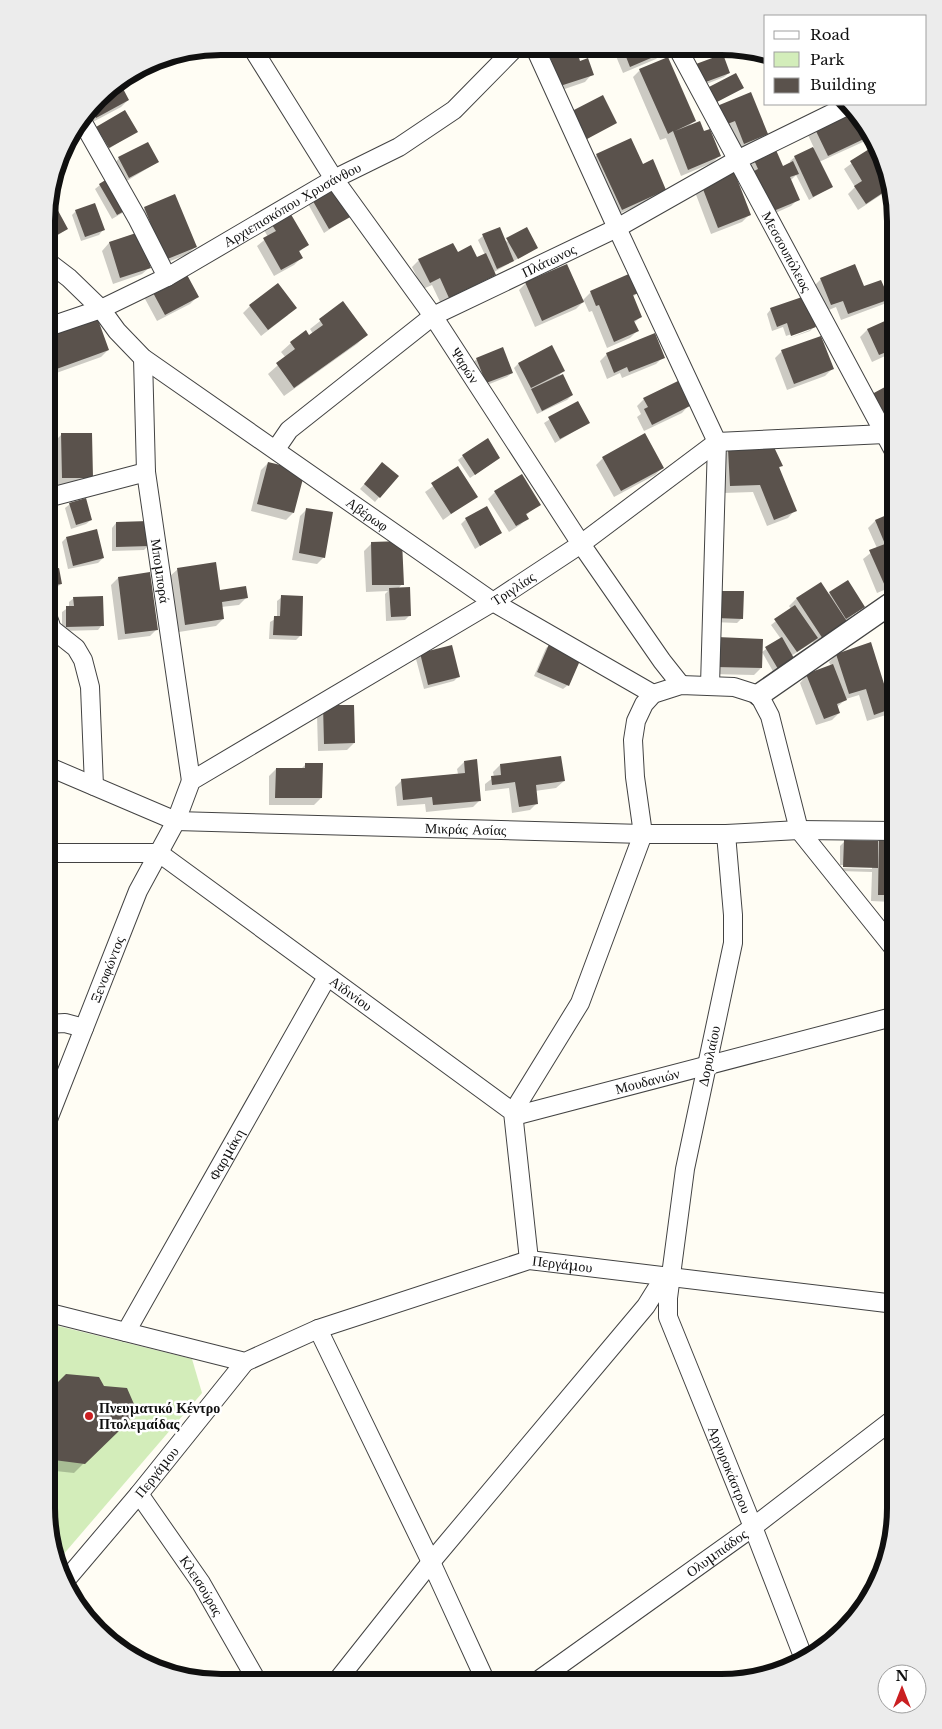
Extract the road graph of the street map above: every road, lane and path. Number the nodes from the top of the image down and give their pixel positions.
1 (257, 55) edge
2 (508, 55) edge
3 (538, 55) edge
4 (681, 55) edge
5 (842, 108) edge
6 (85, 126) edge
7 (737, 160) junction
8 (334, 180) junction
9 (617, 228) junction
10 (55, 267) edge
11 (166, 277) junction
12 (101, 309) junction
13 (433, 316) junction
14 (55, 325) edge
15 (143, 358) junction
16 (887, 425) edge
17 (887, 430) edge
18 (717, 442) junction
19 (276, 449) junction
20 (146, 472) junction
21 (55, 496) edge
22 (581, 544) junction
23 (493, 602) junction
24 (887, 606) edge
25 (55, 631) edge
26 (681, 685) junction
27 (710, 685) junction
28 (653, 694) junction
29 (759, 695) junction
30 (55, 769) edge
31 (191, 781) junction
32 (94, 786) junction
33 (176, 822) junction
34 (799, 830) junction
35 (887, 832) edge
36 (643, 834) junction
37 (726, 834) junction
38 (55, 853) edge
39 (158, 853) junction
40 (887, 940) edge
41 (327, 977) junction
42 (887, 1018) edge
43 (55, 1024) edge
44 (84, 1028) junction
45 (706, 1066) junction
46 (55, 1102) edge
47 (514, 1114) junction
48 (529, 1260) junction
49 (667, 1277) junction
50 (887, 1303) edge
51 (55, 1314) edge
52 (318, 1329) junction
53 (126, 1332) junction
54 (245, 1362) junction
55 (887, 1424) edge
56 (139, 1494) junction
57 (753, 1527) junction
58 (431, 1562) junction
59 (70, 1576) edge
60 (802, 1653) edge
61 (253, 1674) edge
62 (342, 1674) edge
63 (482, 1674) edge
64 (547, 1674) edge

1 - 8 street, Ψαρών
2 - 8 street, Αρχιεπισκόπου Χρυσάνθου
3 - 9 street
4 - 7 street, Μεσσουπόλεως
5 - 7 street, Πλάτωνος
6 - 11 street
7 - 9 street, Πλάτωνος
7 - 16 street, Μεσσουπόλεως
8 - 11 street, Αρχιεπισκόπου Χρυσάνθου
8 - 13 street, Ψαρών
9 - 13 street, Πλάτωνος
9 - 18 street
10 - 12 street, Αβέρωφ
11 - 12 street, Αρχιεπισκόπου Χρυσάνθου
12 - 14 street, Αρχιεπισκόπου Χρυσάνθου
12 - 15 street, Αβέρωφ
13 - 19 street, Πλάτωνος
13 - 22 street, Ψαρών
15 - 19 street, Αβέρωφ
15 - 20 street, Μπομπορά
17 - 18 street
18 - 22 street, Τριγλίας
18 - 27 street
19 - 23 street, Αβέρωφ
20 - 21 street
20 - 31 street, Μπομπορά
22 - 23 street, Τριγλίας
22 - 26 street, Ψαρών
23 - 28 street, Αβέρωφ
23 - 31 street, Τριγλίας
24 - 29 street
25 - 32 street
26 - 27 street
26 - 28 street
27 - 29 street
28 - 36 street
29 - 34 street
30 - 32 street, Μικράς Ασίας
31 - 33 street
32 - 33 street, Μικράς Ασίας
33 - 36 street, Μικράς Ασίας
33 - 39 street, Ξενοφώντος
34 - 35 street, Μικράς Ασίας
34 - 37 street, Μικράς Ασίας
34 - 40 street
36 - 37 street, Μικράς Ασίας
36 - 47 street
37 - 45 street, Δορυλαίου
38 - 39 street
39 - 41 street, Αϊδινίου
39 - 44 street, Ξενοφώντος
41 - 47 street, Αϊδινίου
41 - 53 street, Φαρμάκη
42 - 45 street, Μουδανιών
43 - 44 street
44 - 46 street, Ξενοφώντος
45 - 47 street, Μουδανιών
45 - 49 street, Δορυλαίου
47 - 48 street
48 - 49 street, Περγάμου
48 - 52 street, Περγάμου
49 - 50 street, Περγάμου
49 - 57 street, Αργυροκάστρου
49 - 58 street
51 - 53 street
52 - 54 street, Περγάμου
52 - 58 street
53 - 54 street
54 - 56 street, Περγάμου
55 - 57 street, Ολυμπιάδος
56 - 59 street, Περγάμου
56 - 61 street, Κλεισούρας
57 - 60 street, Αργυροκάστρου
57 - 64 street, Ολυμπιάδος
58 - 62 street
58 - 63 street

